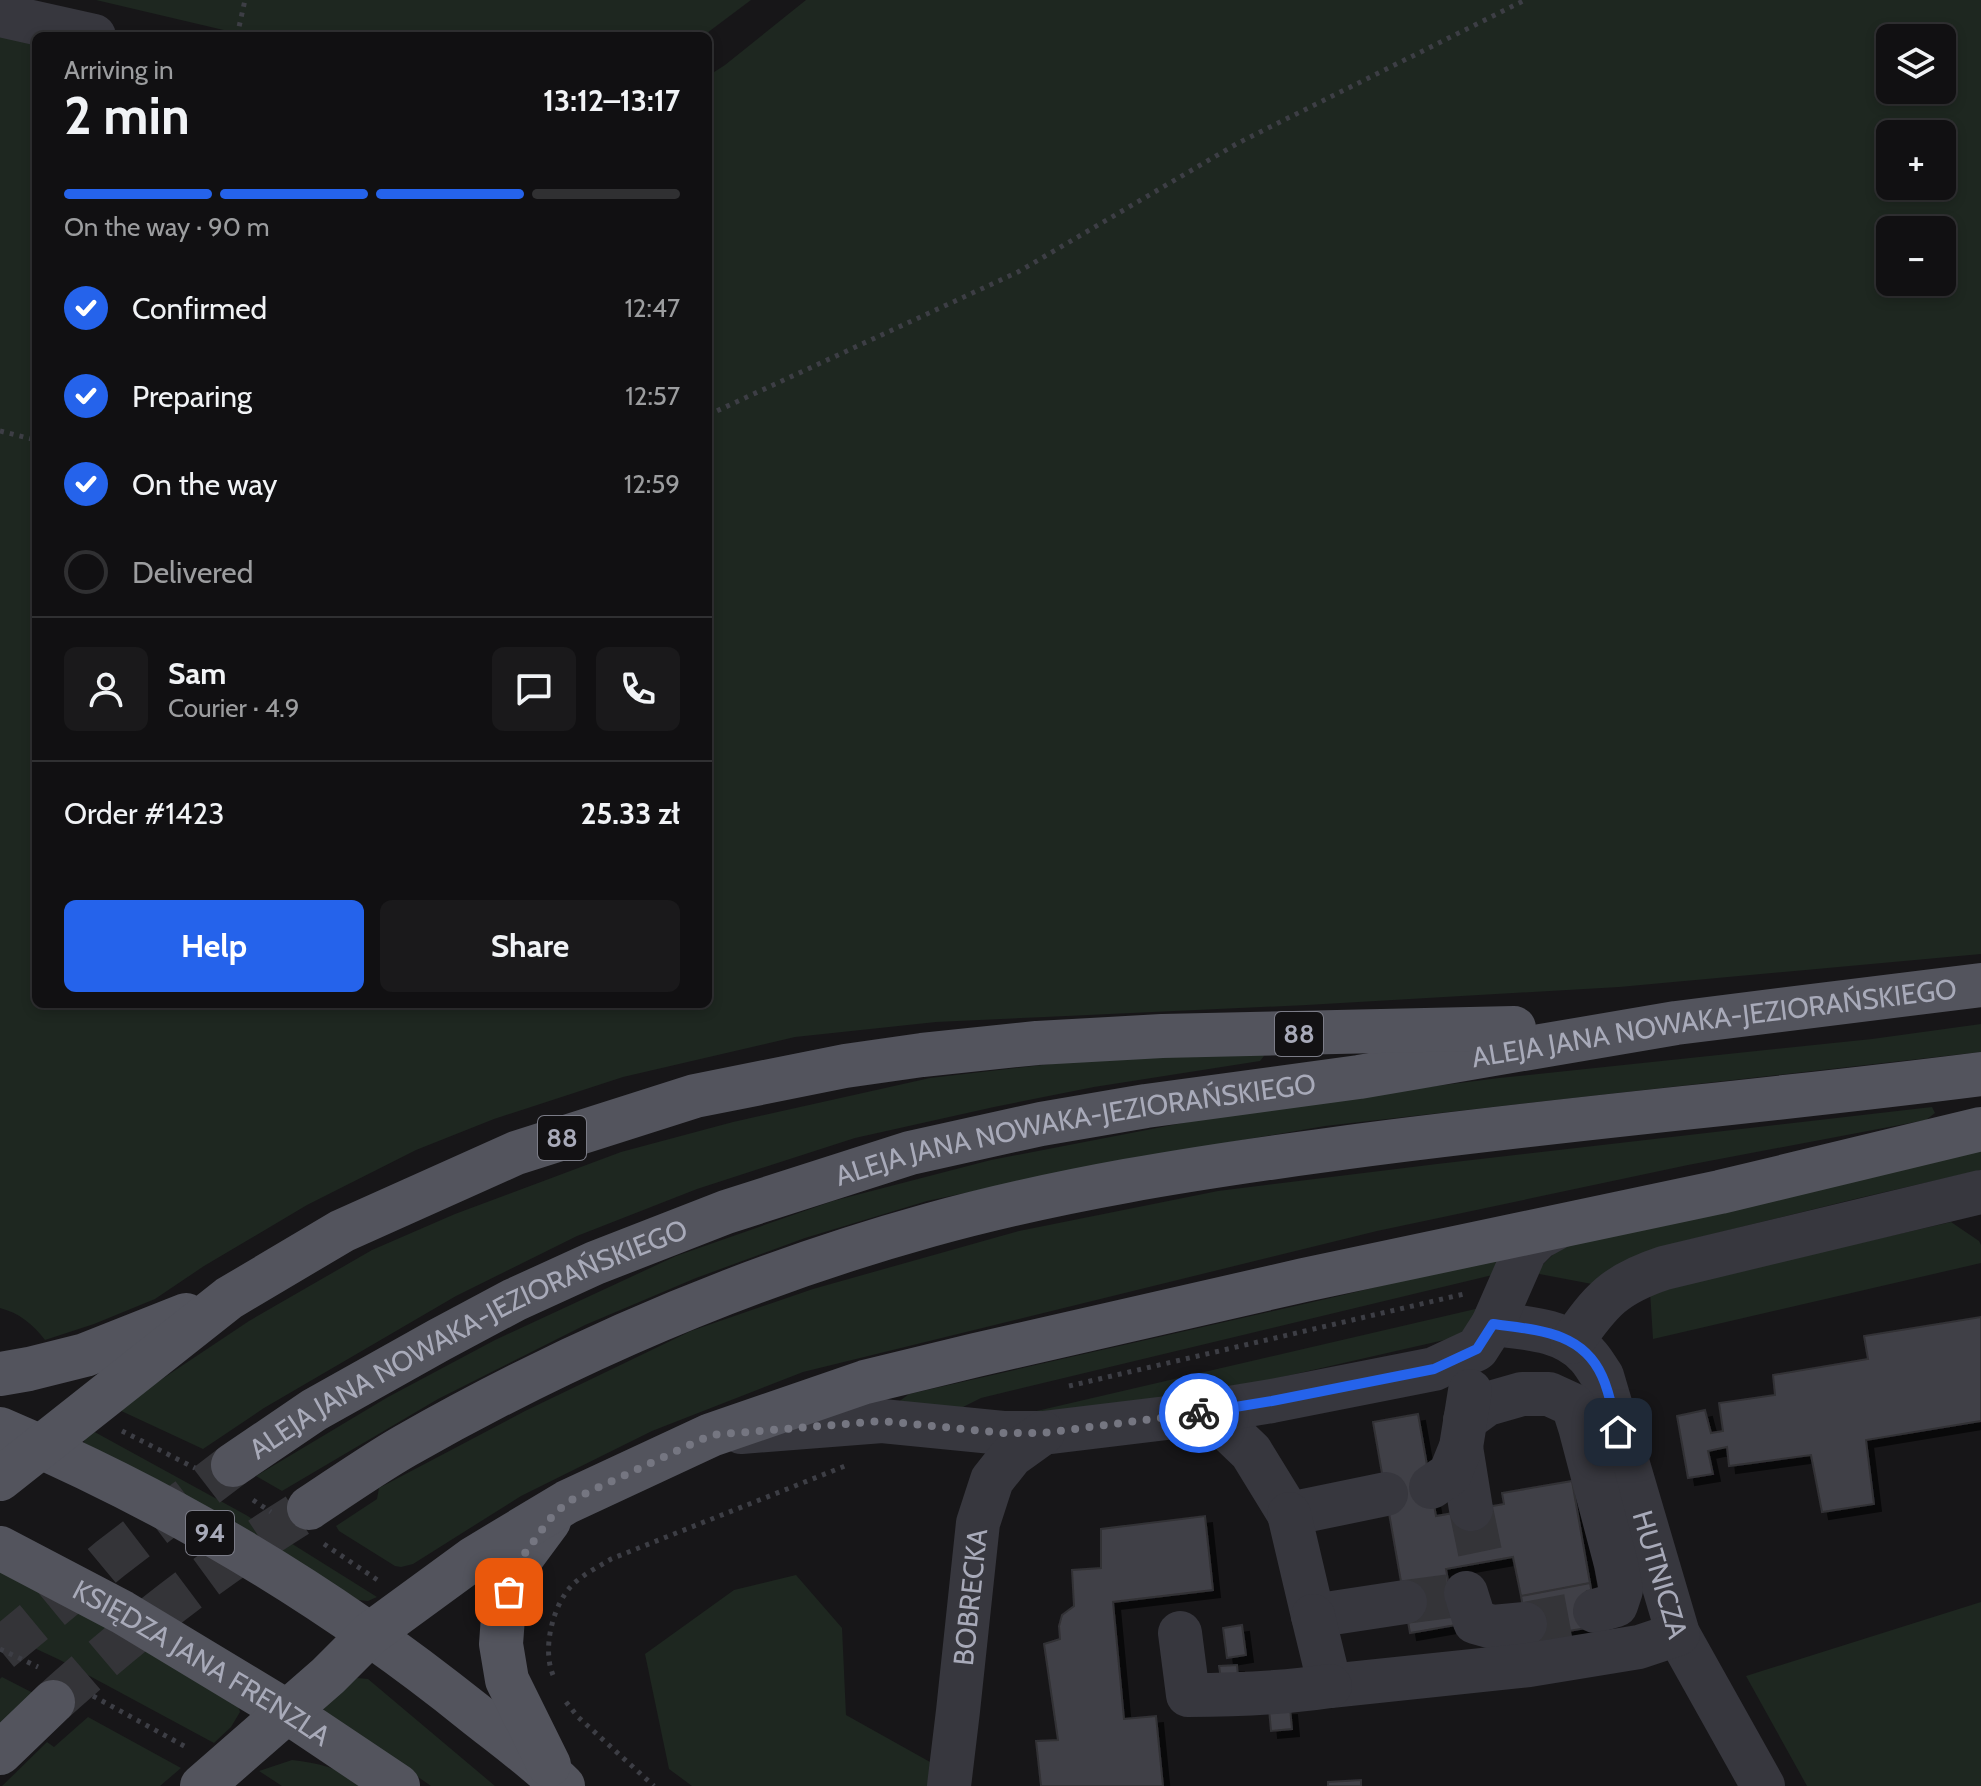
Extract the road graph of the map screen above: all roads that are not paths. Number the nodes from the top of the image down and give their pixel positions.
1 (0, 15) edge
2 (76, 32) edge
3 (1981, 985) edge
4 (1676, 1023) junction
5 (1981, 1074) edge
6 (1981, 1129) edge
7 (1981, 1192) edge
8 (1558, 1227) junction
9 (229, 1298) junction
10 (1485, 1337) junction
11 (1572, 1342) junction
12 (0, 1374) edge
13 (1175, 1417) junction
14 (0, 1429) edge
15 (1043, 1433) junction
16 (1463, 1434) junction
17 (711, 1435) junction
18 (42, 1447) junction
19 (228, 1478) tunnel mouth
20 (0, 1479) edge
21 (1431, 1487) dead end
22 (1386, 1494) dead end
23 (567, 1502) junction
24 (1471, 1509) tunnel mouth
25 (1289, 1514) junction
26 (304, 1523) tunnel mouth
27 (0, 1548) edge
28 (1466, 1584) tunnel mouth
29 (1405, 1602) tunnel mouth
30 (1595, 1611) tunnel mouth
31 (1313, 1616) junction
32 (1525, 1624) tunnel mouth
33 (1180, 1633) dead end
34 (370, 1634) junction
35 (1678, 1634) junction
36 (1330, 1686) junction
37 (61, 1688) tunnel mouth
38 (286, 1711) junction
39 (0, 1753) edge
40 (212, 1777) edge
41 (559, 1782) edge
42 (398, 1786) edge
43 (949, 1786) edge
44 (1763, 1786) edge

1 - 2 street
3 - 4 main road, ALEJA JANA NOWAKA-JEZIORAŃSKIEGO / 88
4 - 9 main road, 88
4 - 19 main road, ALEJA JANA NOWAKA-JEZIORAŃSKIEGO
5 - 26 main road, ALEJA JANA NOWAKA-JEZIORAŃSKIEGO
6 - 8 main road
7 - 11 street
8 - 10 street
8 - 17 main road
9 - 12 main road
9 - 18 main road, 88
10 - 11 street, HUTNICZA
10 - 13 street
10 - 16 street
11 - 35 street, HUTNICZA
13 - 15 street
13 - 25 street
14 - 18 main road, 94
15 - 17 street
15 - 43 street, BOBRECKA
16 - 21 street
16 - 24 street
16 - 30 street
17 - 23 main road
18 - 20 main road, 88
18 - 34 main road, 94
22 - 25 street
23 - 34 main road
23 - 41 main road
25 - 31 street
27 - 38 main road, KSIĘDZA JANA FRENZLA
28 - 32 street
29 - 31 street
31 - 36 street
33 - 36 street
34 - 38 main road
34 - 41 main road, 94
35 - 36 street
35 - 44 street, HUTNICZA
37 - 39 main road
38 - 40 main road
38 - 42 main road, KSIĘDZA JANA FRENZLA

